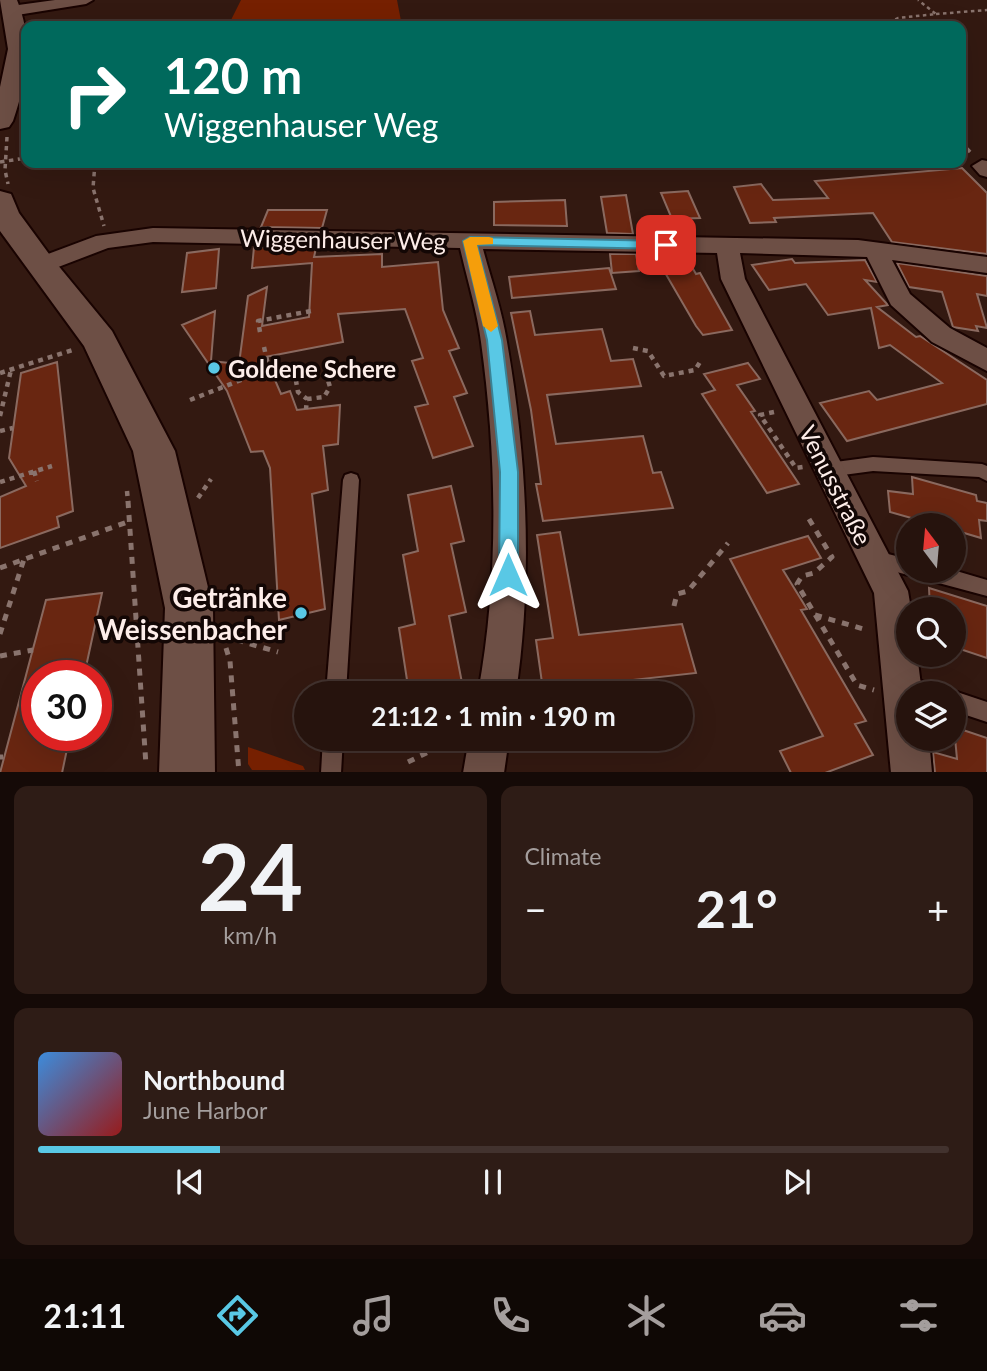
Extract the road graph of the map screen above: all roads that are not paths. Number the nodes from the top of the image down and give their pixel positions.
1 (86, 0) edge
2 (56, 1) edge
3 (9, 5) edge
4 (21, 36) edge
5 (21, 58) edge
6 (0, 121) edge
7 (0, 200) edge
8 (470, 241) junction
9 (727, 247) junction
10 (876, 251) junction
11 (987, 265) edge
12 (40, 266) junction
13 (987, 360) edge
14 (828, 470) junction
15 (987, 474) edge
16 (351, 480) dead end
17 (874, 558) junction
18 (896, 564) edge
19 (966, 582) edge
20 (987, 588) edge
21 (337, 681) edge
22 (499, 681) edge
23 (909, 681) edge
24 (966, 705) edge
25 (987, 712) edge
26 (332, 751) edge
27 (487, 751) edge
28 (910, 751) edge
29 (187, 772) edge
30 (331, 772) edge
31 (483, 772) edge
32 (912, 772) edge

1 - 2 street
2 - 3 street
3 - 4 main road
5 - 6 main road
7 - 12 main road
8 - 9 street, Wiggenhauser Weg
8 - 12 street, Wiggenhauser Weg
8 - 22 street
9 - 10 street, Wiggenhauser Weg
9 - 14 street, Venusstraße
10 - 11 street, Wiggenhauser Weg
10 - 13 street
12 - 29 main road
14 - 15 lane
14 - 17 street, Venusstraße
16 - 21 lane
17 - 18 lane
17 - 23 street, Venusstraße
19 - 20 lane
24 - 25 lane
26 - 30 lane
27 - 31 street
28 - 32 street

